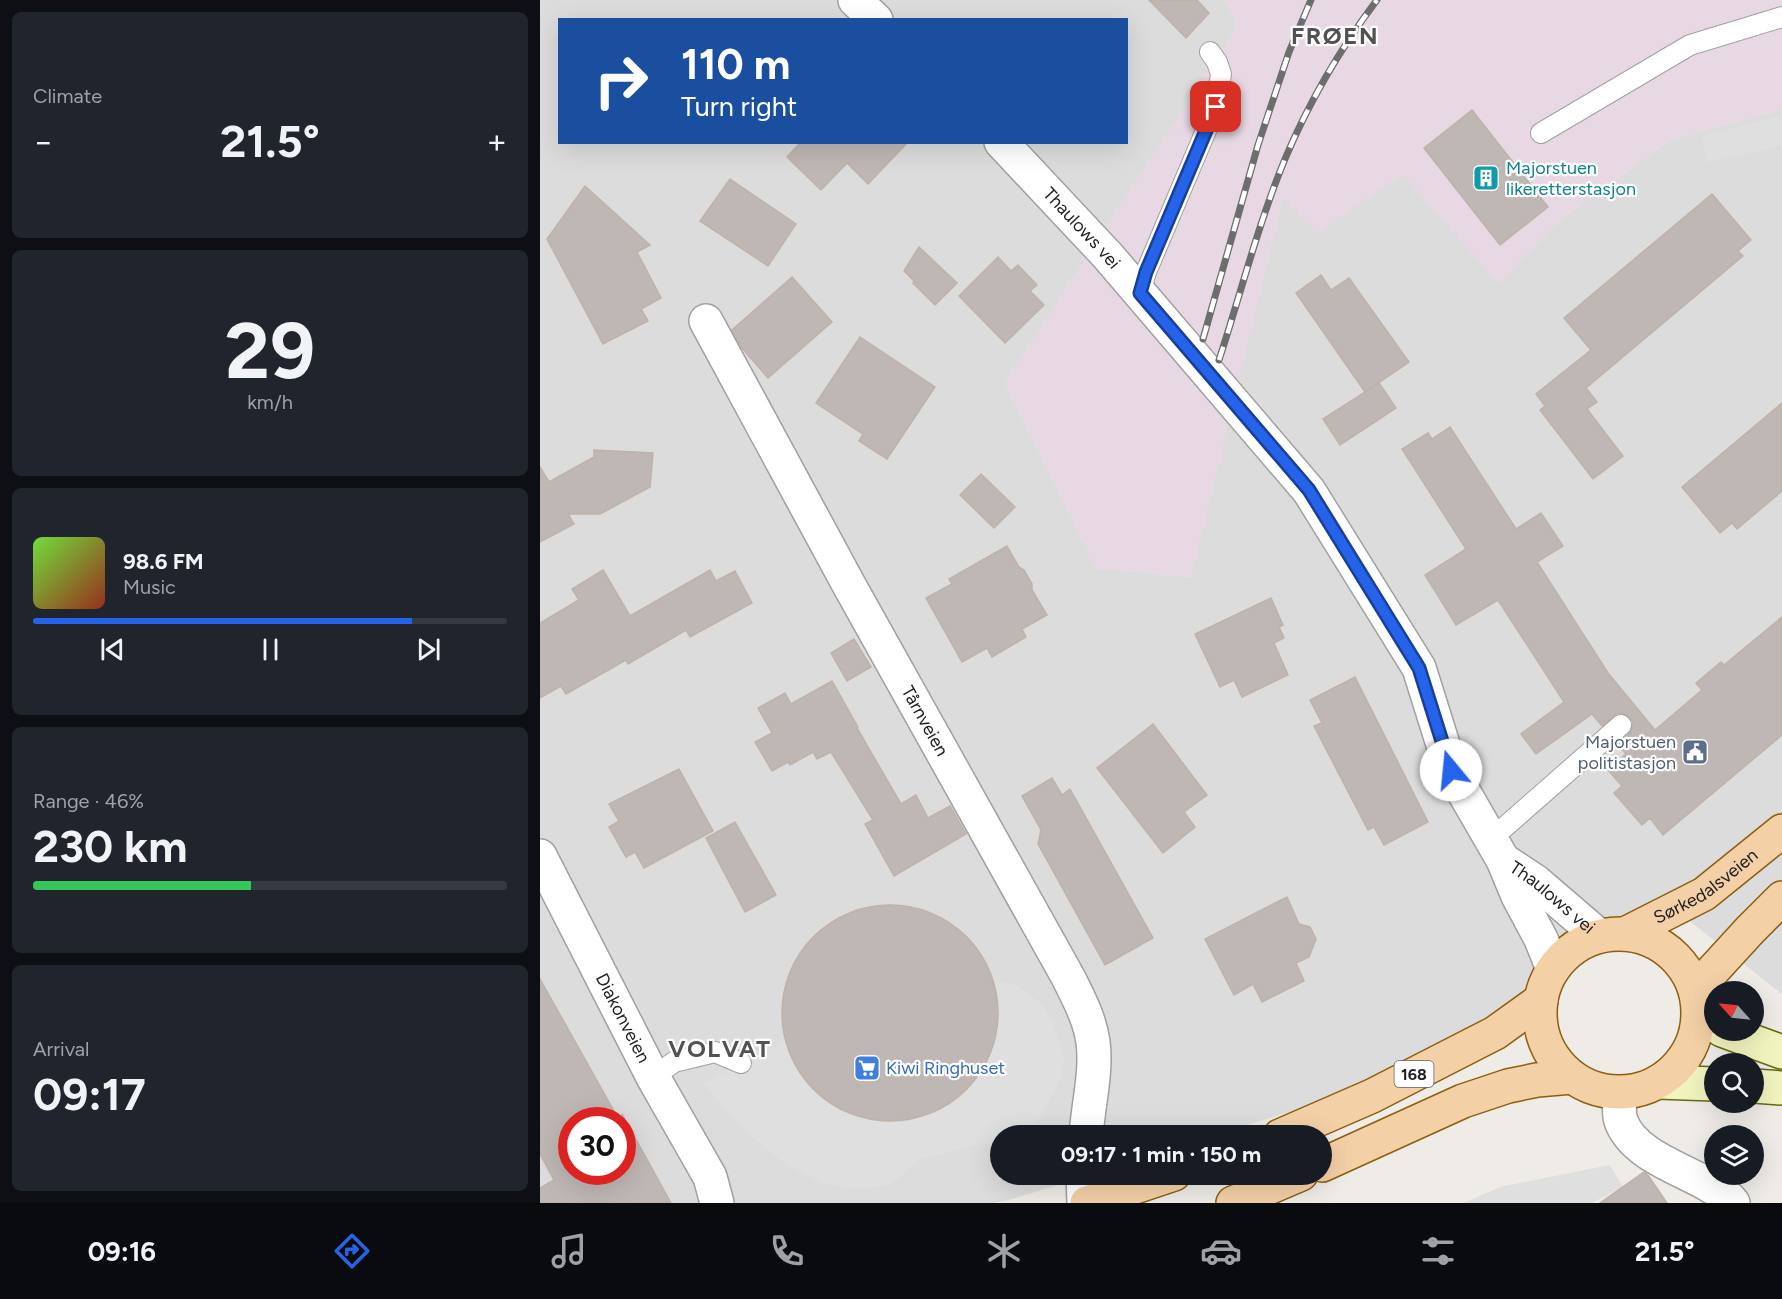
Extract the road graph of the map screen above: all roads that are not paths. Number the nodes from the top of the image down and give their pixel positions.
1 (1782, 17) edge
2 (1210, 52) dead end
3 (1541, 133) dead end
4 (1002, 144) edge
5 (1140, 293) junction
6 (706, 321) dead end
7 (1621, 725) dead end
8 (1782, 831) edge
9 (1497, 849) junction
10 (540, 856) edge
11 (1782, 898) edge
12 (1612, 935) junction
13 (1553, 969) junction
14 (1725, 981) edge
15 (1540, 1000) junction
16 (1704, 1010) edge
17 (1704, 1022) edge
18 (1758, 1041) edge
19 (1782, 1052) edge
20 (741, 1063) dead end
21 (653, 1077) junction
22 (1572, 1077) junction
23 (1658, 1082) junction
24 (1704, 1084) edge
25 (1764, 1087) edge
26 (1782, 1088) edge
27 (1620, 1092) junction
28 (1087, 1125) edge
29 (1305, 1125) edge
30 (1332, 1161) edge
31 (1084, 1185) edge
32 (1141, 1185) edge
33 (1288, 1187) edge
34 (713, 1190) edge
35 (741, 1203) edge
36 (1086, 1203) edge
37 (1233, 1203) edge
38 (1733, 1203) edge

1 - 3 lane
2 - 5 lane
4 - 5 street, Thaulows vei
5 - 9 street, Thaulows vei
6 - 28 street, Tårnveien
7 - 9 lane
8 - 12 main road, Sørkedalsveien
9 - 12 street, Thaulows vei
9 - 13 street, Thaulows vei
10 - 21 street, Diakonveien
11 - 14 main road
12 - 13 main road
12 - 16 main road
13 - 15 main road
15 - 22 main road
15 - 29 main road, 168
17 - 23 main road
18 - 19 street
20 - 21 lane
21 - 34 street, Diakonveien
22 - 27 main road
22 - 30 main road, 168
23 - 24 street
23 - 27 main road
25 - 26 street
27 - 38 street
31 - 36 street
32 - 36 main road
33 - 37 main road
34 - 35 street, Diakonveien

